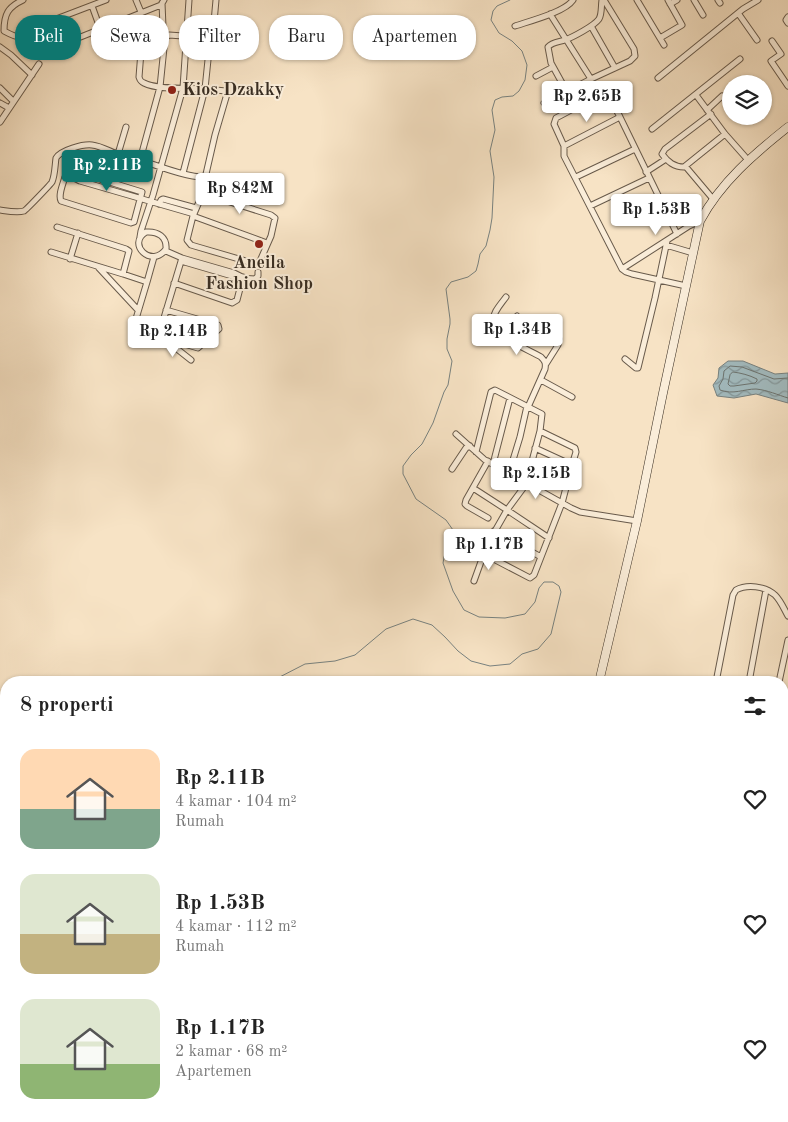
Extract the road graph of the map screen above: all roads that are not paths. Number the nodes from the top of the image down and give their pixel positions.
1 (23, 0) edge
2 (106, 0) edge
3 (136, 0) edge
4 (189, 0) edge
5 (216, 0) edge
6 (573, 0) edge
7 (603, 0) edge
8 (637, 0) edge
9 (677, 0) edge
10 (694, 0) edge
11 (758, 0) edge
12 (163, 2) edge
13 (669, 2) edge
14 (92, 6) junction
15 (141, 12) junction
16 (738, 13) junction
17 (550, 14) junction
18 (95, 15) edge
19 (133, 15) edge
20 (163, 15) edge
21 (188, 15) edge
22 (214, 15) edge
23 (703, 15) dead end
24 (788, 17) edge
25 (682, 24) junction
26 (788, 24) edge
27 (515, 26) dead end
28 (591, 26) junction
29 (686, 30) dead end
30 (179, 36) edge
31 (660, 38) junction
32 (567, 39) junction
33 (757, 40) dead end
34 (772, 41) dead end
35 (0, 44) edge
36 (664, 45) dead end
37 (740, 59) dead end
38 (141, 60) edge
39 (185, 60) edge
40 (208, 60) edge
41 (39, 64) dead end
42 (553, 67) junction
43 (615, 68) junction
44 (32, 74) junction
45 (536, 76) dead end
46 (590, 78) junction
47 (658, 78) dead end
48 (788, 86) edge
49 (160, 87) junction
50 (0, 88) edge
51 (183, 88) junction
52 (205, 89) junction
53 (567, 92) junction
54 (696, 95) junction
55 (722, 96) dead end
56 (14, 101) junction
57 (0, 103) edge
58 (544, 103) dead end
59 (9, 108) junction
60 (709, 112) junction
61 (620, 117) junction
62 (0, 122) edge
63 (126, 127) dead end
64 (788, 127) edge
65 (652, 129) dead end
66 (725, 134) junction
67 (564, 146) junction
68 (635, 149) junction
69 (118, 154) junction
70 (666, 159) junction
71 (140, 160) junction
72 (748, 160) junction
73 (161, 167) junction
74 (686, 167) junction
75 (183, 173) junction
76 (648, 175) junction
77 (576, 177) junction
78 (141, 199) junction
79 (713, 199) junction
80 (150, 202) junction
81 (159, 204) junction
82 (590, 206) junction
83 (196, 208) junction
84 (0, 210) edge
85 (194, 215) junction
86 (700, 221) junction
87 (57, 227) dead end
88 (78, 233) junction
89 (677, 234) junction
90 (140, 237) junction
91 (267, 243) junction
92 (666, 243) junction
93 (166, 251) junction
94 (51, 252) dead end
95 (693, 253) junction
96 (154, 257) junction
97 (70, 259) junction
98 (181, 259) junction
99 (98, 267) junction
100 (622, 269) junction
101 (258, 272) dead end
102 (123, 274) junction
103 (244, 278) junction
104 (659, 280) junction
105 (147, 282) junction
106 (174, 284) junction
107 (686, 286) junction
108 (506, 297) dead end
109 (138, 310) junction
110 (166, 310) junction
111 (517, 316) dead end
112 (136, 322) dead end
113 (167, 341) junction
114 (625, 359) dead end
115 (191, 360) dead end
116 (546, 364) junction
117 (541, 380) junction
118 (572, 397) dead end
119 (510, 398) junction
120 (528, 406) junction
121 (540, 431) junction
122 (456, 434) dead end
123 (470, 446) junction
124 (535, 448) junction
125 (476, 452) junction
126 (490, 462) junction
127 (572, 464) junction
128 (452, 469) dead end
129 (509, 473) junction
130 (568, 482) junction
131 (527, 483) junction
132 (473, 488) junction
133 (562, 504) junction
134 (508, 510) junction
135 (488, 518) dead end
136 (637, 521) junction
137 (494, 531) junction
138 (549, 538) junction
139 (484, 554) junction
140 (541, 557) junction
141 (474, 581) dead end
142 (766, 590) junction
143 (788, 616) edge
144 (788, 640) edge
145 (601, 676) edge
146 (717, 676) edge
147 (750, 676) edge
148 (780, 676) edge

1 - 14 street
2 - 14 street
3 - 15 street
4 - 21 street
5 - 22 street
6 - 17 street
7 - 28 street
7 - 43 street
8 - 31 street
9 - 13 street
10 - 23 street
11 - 16 street
12 - 15 street
12 - 20 street
13 - 25 street
14 - 18 street
15 - 19 street
16 - 33 street
16 - 47 street
17 - 27 street
17 - 32 street
24 - 26 street
25 - 29 street
25 - 31 street
28 - 32 street
28 - 43 street
30 - 49 street
31 - 36 street
32 - 42 street
32 - 46 street
34 - 48 street
35 - 44 street
37 - 54 street
38 - 49 street
39 - 51 street
40 - 52 street
41 - 44 street
42 - 45 street
42 - 53 street
43 - 46 street
44 - 56 street
46 - 53 street
49 - 51 street
49 - 71 street
50 - 56 street
51 - 52 street
51 - 73 street
52 - 75 street
52 - 75 street
53 - 58 street
54 - 60 street
54 - 65 street
55 - 60 street
56 - 59 street
57 - 59 street
59 - 62 street
60 - 66 street
60 - 70 street
61 - 67 street
61 - 67 street
61 - 68 street
63 - 69 street
64 - 72 street
66 - 72 street
66 - 74 street
67 - 77 street
68 - 76 street
68 - 77 street
69 - 71 street
69 - 84 street
70 - 74 street
70 - 76 street
71 - 73 street
72 - 79 street
73 - 75 street
73 - 80 street
74 - 79 street
76 - 82 street
76 - 89 street
77 - 82 street
78 - 78 street
78 - 80 street
79 - 86 street
80 - 81 street
80 - 90 street
81 - 83 street
81 - 85 street
82 - 100 street
83 - 85 street
83 - 91 street
85 - 91 street
85 - 91 street
86 - 89 street
86 - 95 street
87 - 88 street
88 - 97 street
88 - 102 street
89 - 92 street
90 - 93 street
90 - 96 street
92 - 95 street
92 - 100 street
92 - 104 street
93 - 96 street
93 - 98 street
94 - 97 street
95 - 107 street
96 - 105 street
97 - 99 street
98 - 103 street
98 - 106 street
99 - 102 street
99 - 109 street
100 - 104 street
101 - 103 street
102 - 105 street
103 - 106 street
104 - 107 street
104 - 114 street
105 - 109 street
106 - 110 street
107 - 136 street
108 - 116 street
109 - 112 street
110 - 113 street
110 - 113 street
111 - 116 street
113 - 115 street
116 - 117 street
117 - 118 street
117 - 120 street
119 - 120 street
119 - 125 street
119 - 126 street
120 - 121 street
120 - 129 street
121 - 124 street
121 - 127 street
122 - 123 street
123 - 125 street
123 - 128 street
124 - 127 street
124 - 130 street
125 - 126 street
126 - 129 street
126 - 132 street
127 - 130 street
129 - 131 street
130 - 133 street
131 - 133 street
131 - 134 street
132 - 134 street
132 - 135 street
133 - 136 street
133 - 138 street
134 - 137 street
134 - 138 street
136 - 145 street
137 - 139 street
137 - 140 street
138 - 140 street
139 - 140 street
139 - 141 street
142 - 143 street
142 - 146 street
142 - 147 street
144 - 148 street

